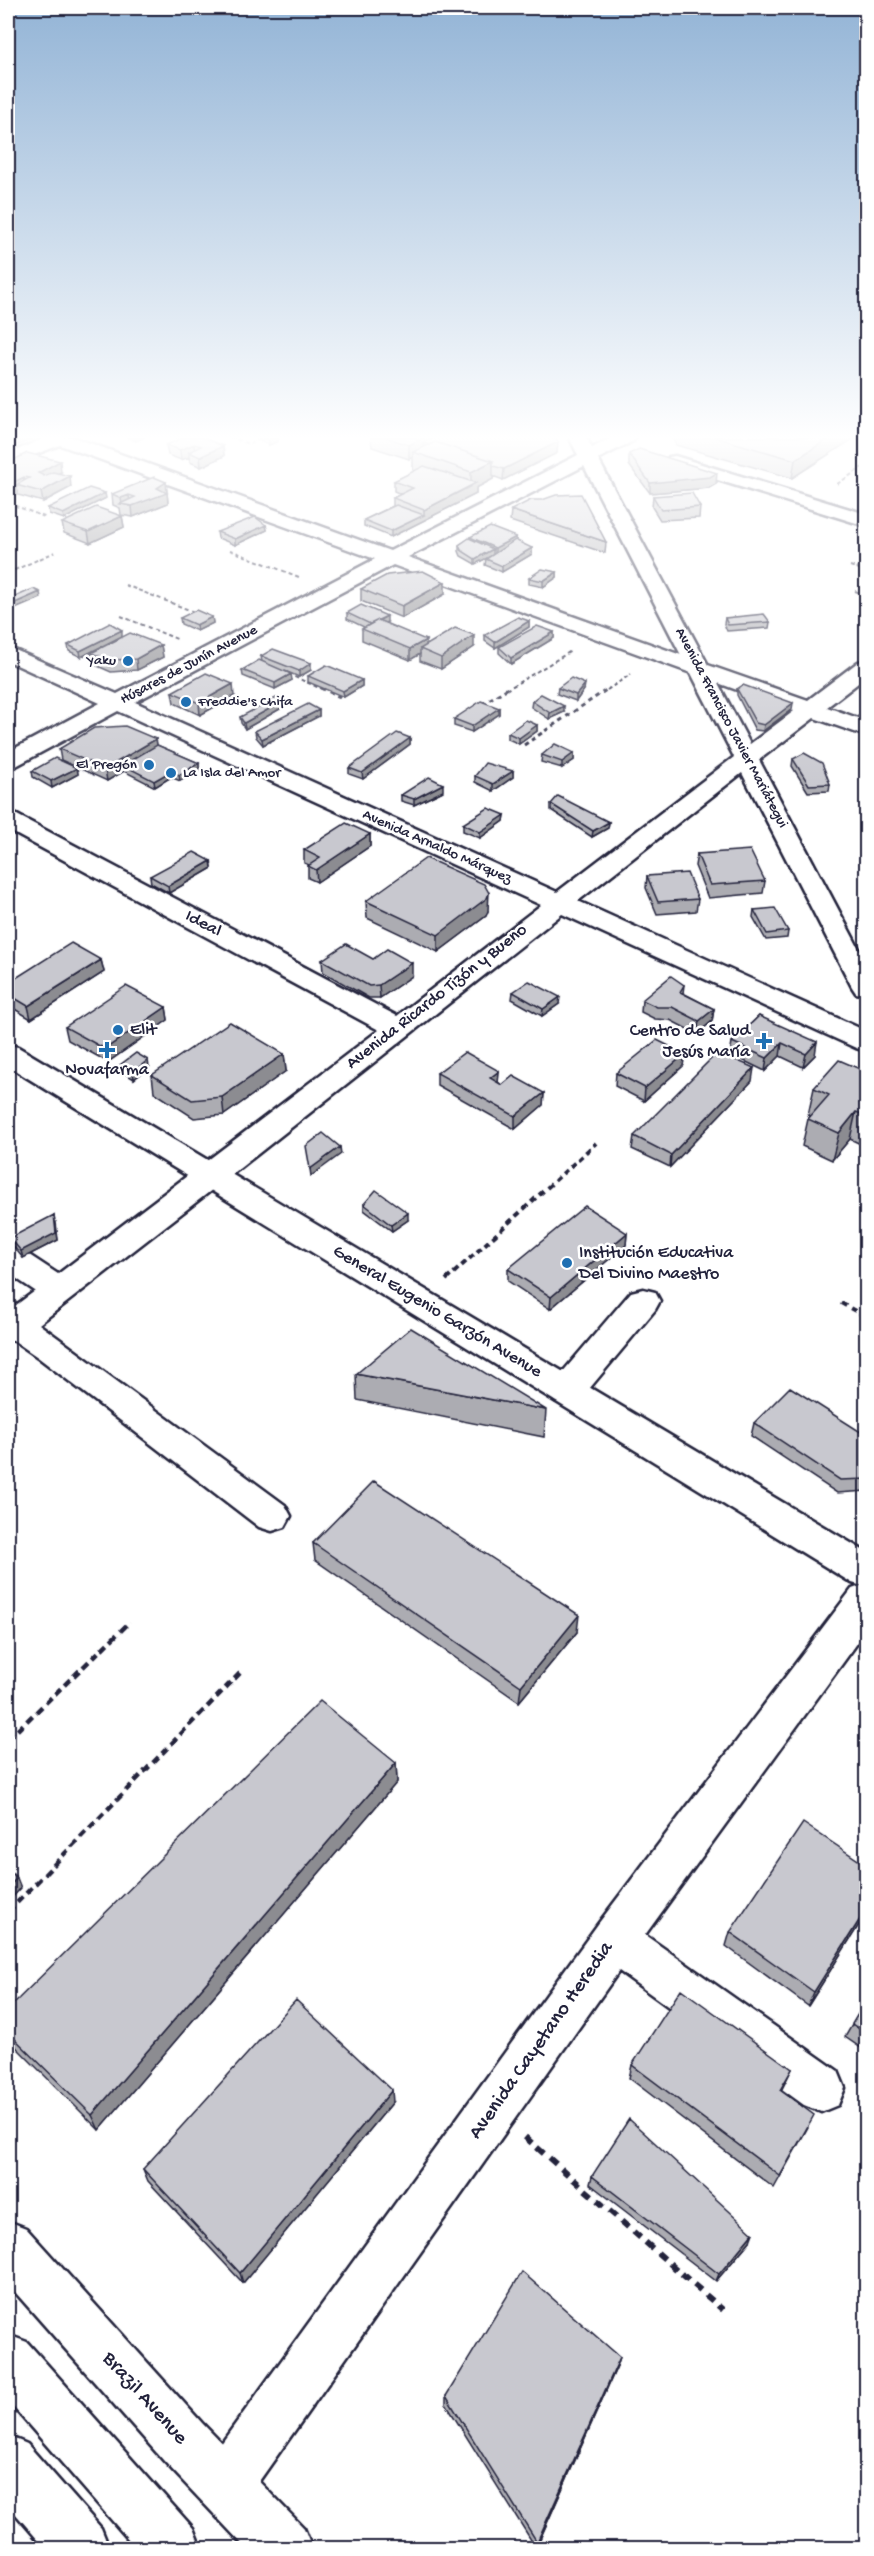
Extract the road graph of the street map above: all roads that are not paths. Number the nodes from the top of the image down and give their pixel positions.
1 (382, 556) edge
2 (394, 556) edge
3 (654, 556) edge
4 (389, 559) junction
5 (8, 653) edge
6 (867, 667) edge
7 (701, 670) junction
8 (118, 703) junction
9 (811, 709) junction
10 (867, 729) edge
11 (748, 759) junction
12 (8, 761) edge
13 (8, 820) edge
14 (558, 902) junction
15 (867, 987) edge
16 (398, 1028) junction
17 (867, 1042) edge
18 (8, 1054) edge
19 (210, 1176) junction
20 (8, 1257) edge
21 (58, 1290) junction
22 (643, 1301) dead end
23 (11, 1326) edge
24 (567, 1391) junction
25 (272, 1516) dead end
26 (867, 1571) edge
27 (867, 1601) edge
28 (614, 1940) junction
29 (821, 2088) dead end
30 (8, 2246) edge
31 (8, 2361) edge
32 (8, 2463) edge
33 (224, 2485) junction
34 (81, 2548) edge
35 (173, 2548) edge
36 (284, 2548) edge

1 - 4 street
2 - 4 street, Húsares de Junín Avenue
3 - 7 street, Avenida Francisco Javier Mariátegui
4 - 7 street
4 - 8 street, Húsares de Junín Avenue
5 - 8 street, Avenida Arnaldo Márquez
6 - 9 street, Avenida Ricardo Tizón y Bueno
7 - 9 street
7 - 11 street, Avenida Francisco Javier Mariátegui
8 - 12 street, Húsares de Junín Avenue
8 - 14 street, Avenida Arnaldo Márquez
9 - 10 street
9 - 11 street, Avenida Ricardo Tizón y Bueno
11 - 14 street, Avenida Ricardo Tizón y Bueno
11 - 15 street, Avenida Francisco Javier Mariátegui
13 - 16 street, Ideal
14 - 16 street, Avenida Ricardo Tizón y Bueno
14 - 17 street, Avenida Arnaldo Márquez
16 - 19 street, Avenida Ricardo Tizón y Bueno
18 - 19 street, General Eugenio Garzón Avenue
19 - 21 street, Avenida Ricardo Tizón y Bueno
19 - 24 street, General Eugenio Garzón Avenue
20 - 21 street
21 - 23 street, Avenida Ricardo Tizón y Bueno
22 - 24 street
23 - 25 street
24 - 26 street, General Eugenio Garzón Avenue
27 - 28 street, Avenida Cayetano Heredia
28 - 29 street
28 - 33 street, Avenida Cayetano Heredia
30 - 33 street, Brazil Avenue
31 - 35 street
32 - 34 street
33 - 36 street, Brazil Avenue

